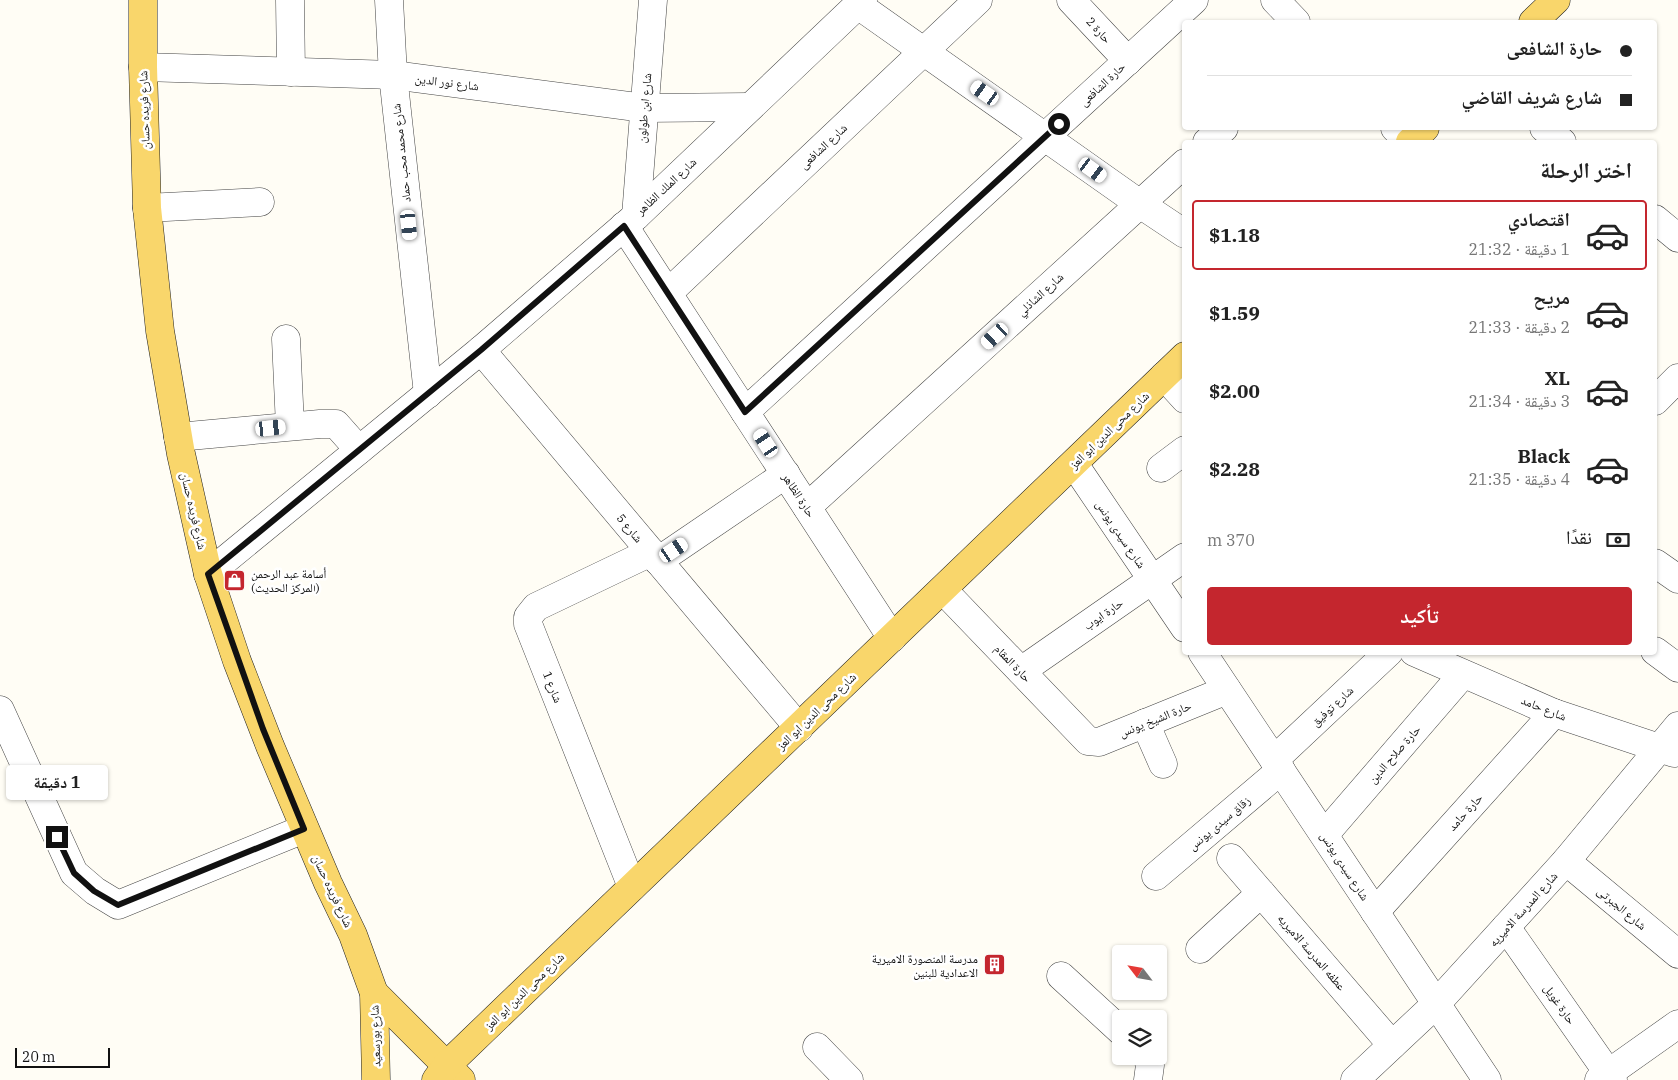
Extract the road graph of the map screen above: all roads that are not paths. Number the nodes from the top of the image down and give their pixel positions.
1 (144, 0) edge
2 (290, 0) edge
3 (389, 0) edge
4 (653, 0) edge
5 (978, 0) edge
6 (1071, 0) edge
7 (1194, 0) edge
8 (1275, 0) edge
9 (1556, 0) edge
10 (860, 2) edge
11 (1294, 20) edge
12 (1535, 20) edge
13 (924, 51) junction
14 (1128, 61) junction
15 (143, 67) junction
16 (290, 72) junction
17 (392, 75) junction
18 (750, 107) junction
19 (644, 108) junction
20 (1222, 130) edge
21 (1397, 130) edge
22 (1423, 130) edge
23 (1547, 130) edge
24 (1046, 136) junction
25 (1210, 140) edge
26 (1407, 140) edge
27 (1411, 140) edge
28 (1559, 140) edge
29 (1182, 166) edge
30 (260, 202) dead end
31 (1140, 204) junction
32 (147, 208) junction
33 (630, 220) junction
34 (1657, 221) edge
35 (1182, 232) edge
36 (1678, 238) edge
37 (668, 293) junction
38 (286, 339) dead end
39 (481, 350) junction
40 (1182, 359) edge
41 (1164, 376) junction
42 (1678, 378) edge
43 (428, 394) junction
44 (1182, 396) edge
45 (1657, 397) edge
46 (745, 412) junction
47 (290, 426) junction
48 (178, 437) junction
49 (360, 450) junction
50 (1182, 452) edge
51 (1074, 464) junction
52 (1161, 468) dead end
53 (786, 474) junction
54 (807, 507) junction
55 (654, 556) junction
56 (1182, 559) edge
57 (1657, 564) edge
58 (208, 574) junction
59 (1678, 579) edge
60 (1152, 580) junction
61 (943, 590) junction
62 (1182, 624) edge
63 (892, 638) junction
64 (1657, 652) edge
65 (1204, 655) edge
66 (1387, 655) edge
67 (1421, 655) edge
68 (1678, 668) edge
69 (1021, 671) junction
70 (1463, 674) junction
71 (1227, 690) junction
72 (0, 710) edge
73 (1554, 713) junction
74 (1145, 723) junction
75 (1678, 726) edge
76 (799, 728) junction
77 (1084, 737) joint
78 (1668, 752) edge
79 (1163, 764) dead end
80 (1278, 765) junction
81 (304, 829) junction
82 (1325, 834) junction
83 (1231, 858) dead end
84 (1566, 861) junction
85 (1156, 876) dead end
86 (632, 888) junction
87 (1261, 893) junction
88 (1375, 912) junction
89 (1506, 927) junction
90 (1200, 949) dead end
91 (1678, 954) edge
92 (1061, 976) dead end
93 (374, 993) junction
94 (1436, 1004) junction
95 (1112, 1023) edge
96 (1678, 1024) edge
97 (1392, 1045) junction
98 (817, 1047) dead end
99 (1150, 1065) edge
100 (448, 1075) edge
101 (1370, 1075) edge
102 (1607, 1078) edge
103 (376, 1080) edge
104 (849, 1080) edge
105 (1148, 1080) edge
106 (1488, 1080) edge

1 - 15 main road, شارع فريده حسان
2 - 16 street
3 - 17 street, شارع محمد محب حماد
4 - 19 street, شارع ابن طولون
5 - 13 street, شارع الشافعى
6 - 14 street, حارة 2
7 - 14 street, حارة الشافعى
8 - 11 street
9 - 12 main road
10 - 13 street
10 - 18 street, شارع الملك الظاهر
13 - 24 street
13 - 37 street, شارع الشافعى
14 - 24 street, حارة الشافعى
15 - 16 street, شارع نور الدين
15 - 32 main road, شارع فريده حسان
16 - 17 street, شارع نور الدين
17 - 19 street, شارع نور الدين
17 - 43 street, شارع محمد محب حماد
18 - 19 street, شارع نور الدين
18 - 33 street, شارع الملك الظاهر
19 - 33 street, شارع ابن طولون
20 - 25 street
21 - 26 street
22 - 27 main road
23 - 28 street
24 - 31 street
24 - 46 street, حارة الشافعى
29 - 31 street, شارع الشاذلي
30 - 32 street
31 - 35 street
31 - 54 street, شارع الشاذلي
32 - 48 main road, شارع فريده حسان
33 - 37 street, حارة الظاهر
33 - 39 street, شارع الملك الظاهر
34 - 36 street
37 - 46 street, حارة الظاهر
38 - 47 street
39 - 43 street, شارع الملك الظاهر
39 - 55 street, شارع 5
40 - 41 main road, شارع محى الدين ابو العز
41 - 44 street
41 - 51 main road, شارع محى الدين ابو العز
42 - 45 street
43 - 49 street, شارع الملك الظاهر
46 - 53 street, حارة الظاهر
47 - 48 street
47 - 49 street
48 - 58 main road, شارع فريده حسان
49 - 58 street, شارع الملك الظاهر
50 - 52 street
51 - 60 street, شارع سيدى يونس
51 - 61 main road, شارع محى الدين ابو العز
53 - 54 street, حارة الظاهر
53 - 55 street
54 - 63 street, حارة الظاهر
55 - 76 street, شارع 5
55 - 86 street, شارع 1
56 - 60 street, حارة ايوب
57 - 59 street
58 - 81 main road, شارع فريده حسان
60 - 62 street, شارع سيدى يونس
60 - 69 street, حارة ايوب
61 - 63 main road, شارع محى الدين ابو العز
61 - 69 street, حارة المقام
63 - 76 main road, شارع محى الدين ابو العز
64 - 68 street
65 - 71 street, شارع سيدى يونس
66 - 80 street, شارع توفيق
67 - 70 street, شارع حامد
69 - 77 street, حارة المقام
70 - 73 street, شارع حامد
70 - 82 street, حارة صلاح الدين
71 - 74 street, حارة الشيخ يونس
71 - 80 street, شارع سيدى يونس
72 - 81 street
73 - 78 street, شارع حامد
73 - 88 street, حارة حامد
74 - 77 street, حارة الشيخ يونس
74 - 79 street
75 - 78 street, شارع المدرسة الاميريه
76 - 86 main road, شارع محى الدين ابو العز
78 - 84 street, شارع المدرسة الاميريه
80 - 82 street, شارع سيدى يونس
80 - 85 street, زقاق سيدى يونس
81 - 93 main road, شارع فريده حسان
82 - 88 street, شارع سيدى يونس
83 - 87 street, عطفه المدرسة الاميريه
84 - 89 street, شارع المدرسة الاميريه
84 - 91 street, شارع الجبرتى
86 - 100 main road, شارع محى الدين ابو العز
87 - 90 street
87 - 97 street, عطفه المدرسة الاميريه
88 - 94 street, شارع سيدى يونس
89 - 94 street, شارع المدرسة الاميريه
89 - 102 street, حارة غويل
92 - 95 street
93 - 100 main road
93 - 103 main road, شارع بورسعيد
94 - 97 street, شارع المدرسة الاميريه
94 - 106 street, شارع سيدى يونس
96 - 102 street
97 - 101 street, شارع المدرسة الاميريه
98 - 104 street
99 - 105 street

